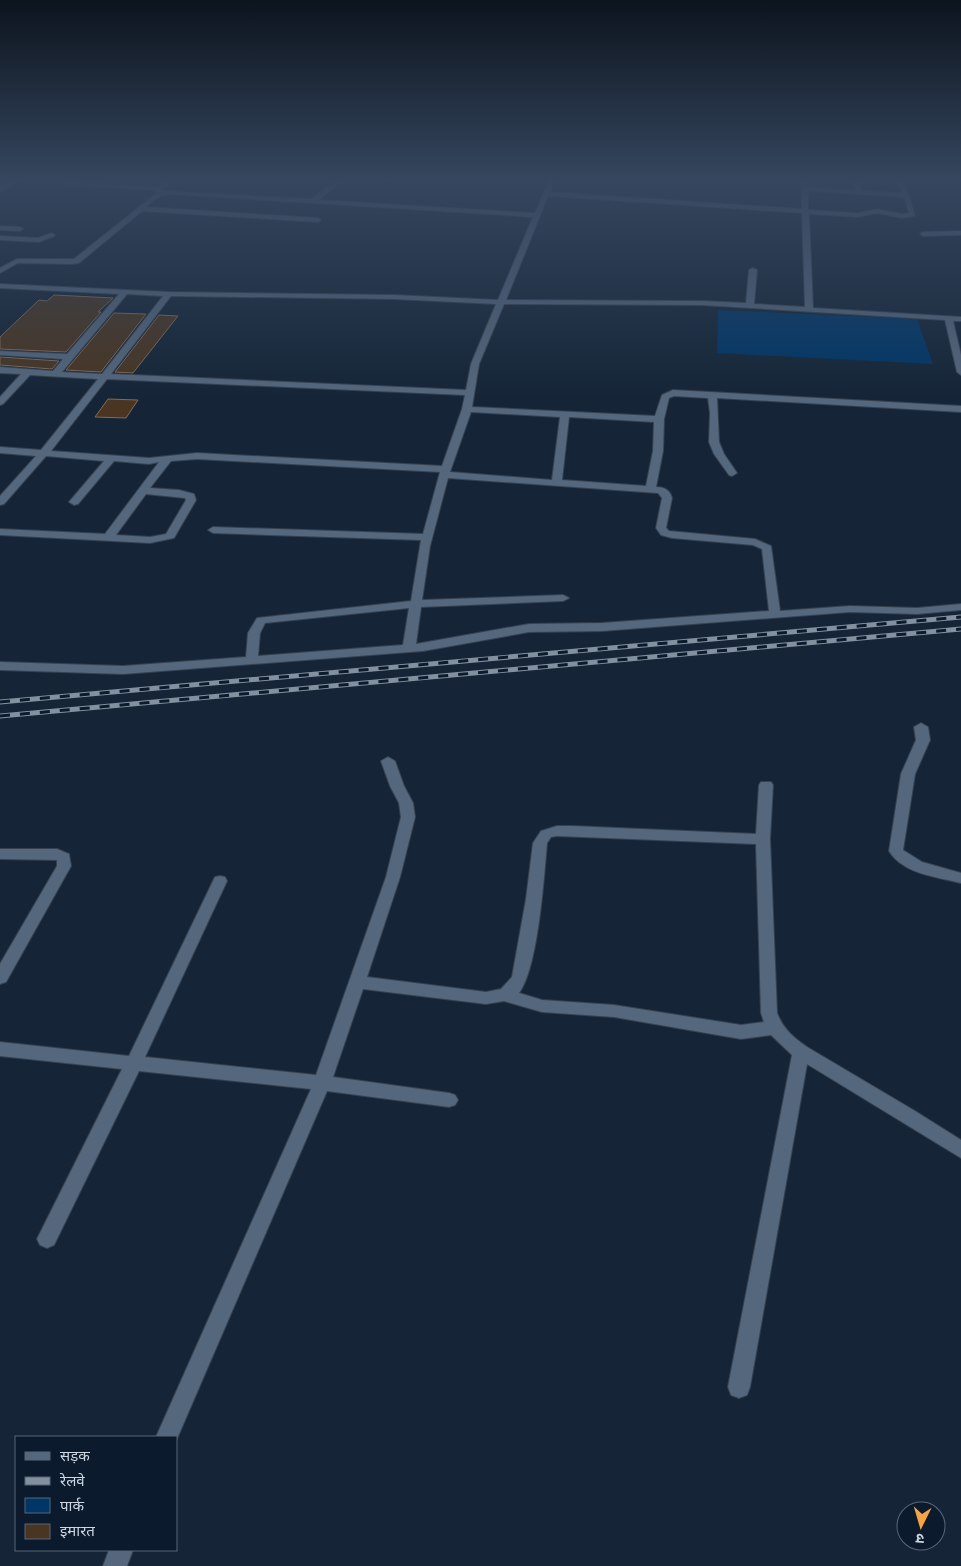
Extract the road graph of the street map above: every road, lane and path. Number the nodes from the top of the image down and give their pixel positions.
1 (86, 253) edge
2 (521, 253) edge
3 (807, 253) edge
4 (0, 259) edge
5 (17, 261) junction
6 (753, 270) dead end
7 (0, 271) edge
8 (0, 286) edge
9 (125, 292) junction
10 (169, 294) junction
11 (500, 302) junction
12 (750, 306) junction
13 (809, 309) junction
14 (948, 318) junction
15 (961, 318) edge
16 (0, 352) edge
17 (70, 357) junction
18 (0, 370) edge
19 (28, 372) junction
20 (961, 372) edge
21 (55, 374) junction
22 (102, 376) junction
23 (470, 393) junction
24 (712, 395) junction
25 (0, 402) edge
26 (467, 409) junction
27 (961, 409) edge
28 (565, 414) junction
29 (659, 419) junction
30 (0, 450) edge
31 (44, 453) junction
32 (111, 459) junction
33 (167, 459) junction
34 (445, 472) junction
35 (732, 473) dead end
36 (557, 482) junction
37 (651, 488) junction
38 (145, 491) junction
39 (0, 502) edge
40 (74, 502) dead end
41 (212, 530) dead end
42 (0, 532) edge
43 (427, 537) junction
44 (108, 538) junction
45 (563, 598) dead end
46 (416, 604) junction
47 (961, 606) edge
48 (775, 614) junction
49 (409, 648) junction
50 (252, 660) junction
51 (0, 666) edge
52 (921, 727) dead end
53 (388, 761) dead end
54 (766, 785) dead end
55 (764, 839) junction
56 (0, 854) edge
57 (961, 878) edge
58 (220, 881) dead end
59 (0, 978) edge
60 (357, 982) junction
61 (505, 995) junction
62 (773, 1028) junction
63 (0, 1049) edge
64 (801, 1052) junction
65 (134, 1063) junction
66 (322, 1084) junction
67 (449, 1100) dead end
68 (961, 1150) edge
69 (48, 1239) dead end
70 (739, 1388) dead end
71 (168, 1436) edge
72 (121, 1551) edge
73 (114, 1566) edge

1 - 5 street
2 - 11 street
3 - 13 street
4 - 5 street
5 - 7 street
6 - 12 street
8 - 9 street
9 - 10 street
9 - 17 street
10 - 11 street
10 - 22 street
11 - 12 street
11 - 23 street
12 - 13 street
13 - 14 street
14 - 15 street
14 - 20 street
16 - 17 street
17 - 21 street
18 - 19 street
19 - 21 street
19 - 25 street
21 - 22 street
22 - 23 street
22 - 31 street
23 - 26 street
24 - 27 street
24 - 29 street
24 - 35 street
26 - 28 street
26 - 34 street
28 - 29 street
28 - 36 street
29 - 37 street
30 - 31 street
31 - 32 street
31 - 39 street
32 - 33 street
32 - 40 street
33 - 34 street
33 - 38 street
34 - 36 street
34 - 43 street
36 - 37 street
37 - 48 street
38 - 44 street
38 - 44 street
41 - 43 street
42 - 44 street
43 - 46 street
45 - 46 street
46 - 49 street
46 - 50 street
47 - 48 street
48 - 49 street
49 - 50 street
50 - 51 street
52 - 57 street
53 - 60 street
54 - 55 street
55 - 61 street
55 - 62 street
56 - 59 street
58 - 65 street
60 - 61 street
60 - 66 street
61 - 62 street
62 - 64 street
63 - 65 street
64 - 68 street
64 - 70 street
65 - 66 street
65 - 69 street
66 - 67 street
66 - 71 street
72 - 73 street

